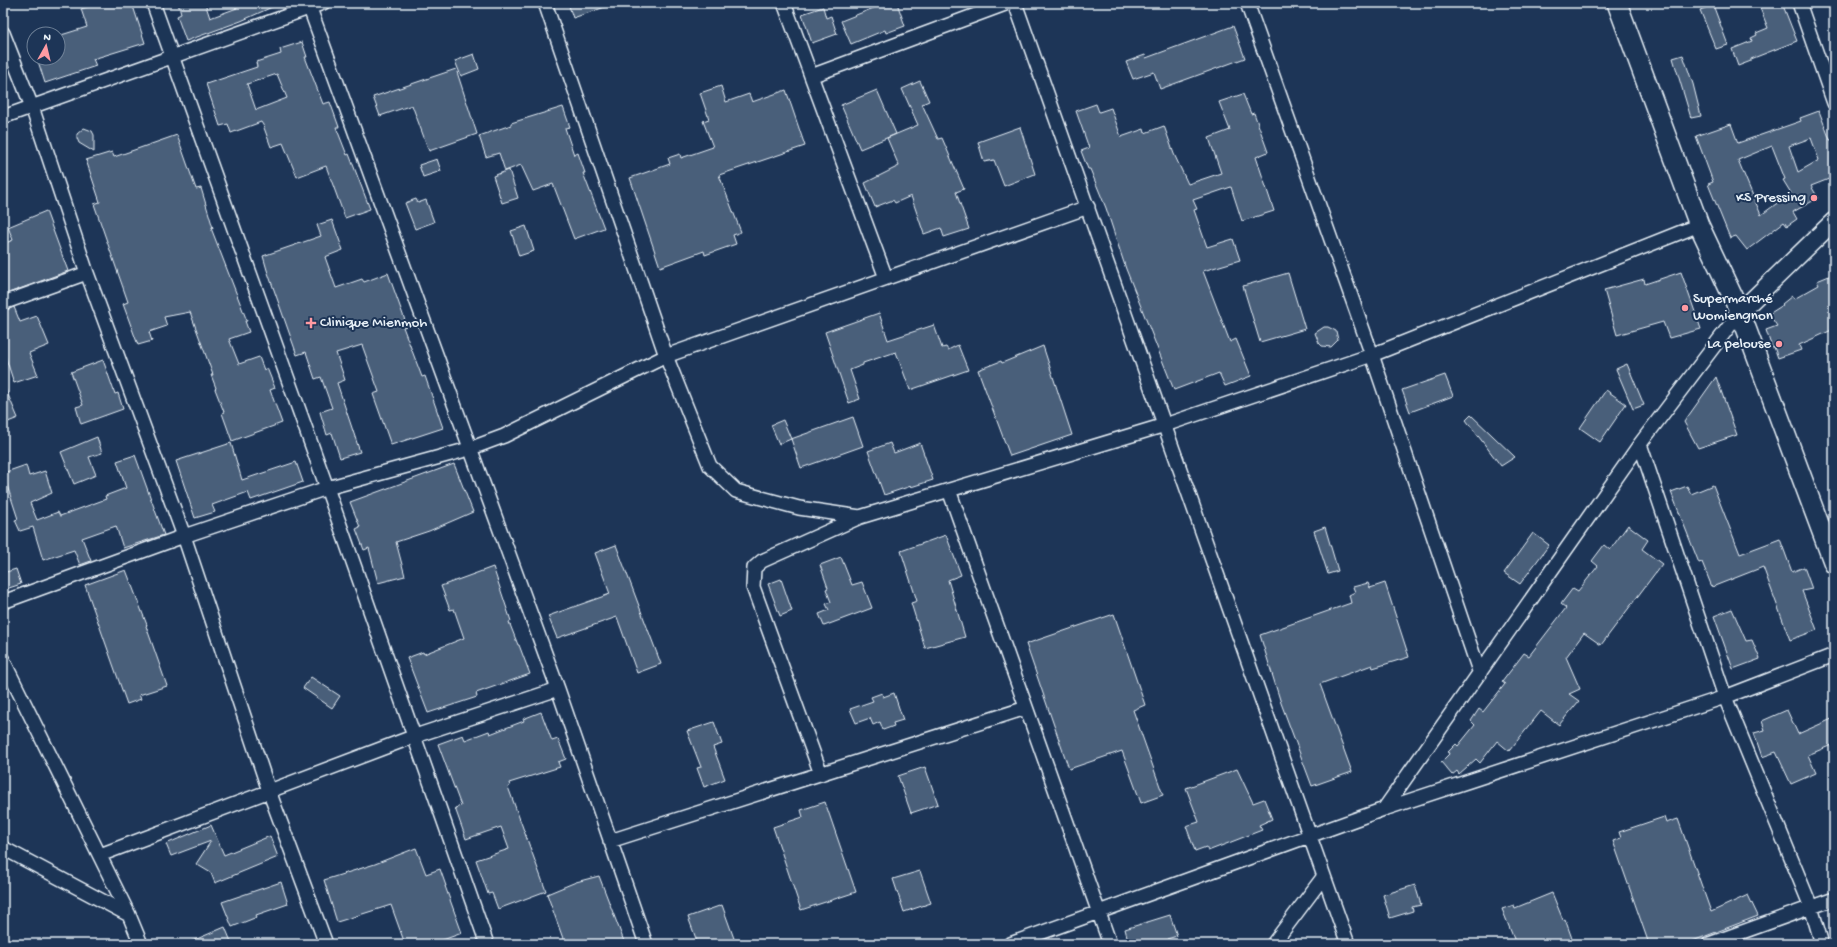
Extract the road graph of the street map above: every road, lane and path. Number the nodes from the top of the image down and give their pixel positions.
1 (153, 3) edge
2 (323, 3) edge
3 (545, 3) edge
4 (784, 3) edge
5 (1008, 3) edge
6 (1015, 3) edge
7 (1247, 3) edge
8 (1617, 3) edge
9 (1799, 3) edge
10 (308, 5) edge
11 (3, 33) edge
12 (171, 58) junction
13 (811, 76) junction
14 (1834, 104) edge
15 (32, 107) junction
16 (3, 117) edge
17 (1088, 207) junction
18 (1834, 221) edge
19 (1699, 225) junction
20 (87, 273) junction
21 (886, 278) junction
22 (3, 303) edge
23 (1740, 312) junction
24 (666, 356) junction
25 (1372, 356) junction
26 (1165, 425) junction
27 (1640, 444) junction
28 (469, 449) junction
29 (327, 488) junction
30 (949, 490) junction
31 (860, 517) junction
32 (184, 536) junction
33 (1834, 564) edge
34 (3, 602) edge
35 (1834, 655) edge
36 (3, 660) edge
37 (1480, 674) junction
38 (558, 689) junction
39 (1725, 697) junction
40 (1026, 708) junction
41 (414, 736) junction
42 (821, 774) junction
43 (269, 791) junction
44 (1384, 809) junction
45 (1309, 836) junction
46 (610, 841) junction
47 (3, 848) edge
48 (100, 855) junction
49 (1324, 876) junction
50 (1834, 899) edge
51 (1811, 908) junction
52 (1099, 913) junction
53 (129, 915) junction
54 (141, 944) edge
55 (326, 944) edge
56 (487, 944) edge
57 (646, 944) edge
58 (1010, 944) edge
59 (1110, 944) edge
60 (1273, 944) edge
61 (1348, 944) edge
62 (1709, 944) edge
63 (1822, 944) edge

1 - 12 street
2 - 10 street
3 - 24 street
4 - 13 street
5 - 13 street
6 - 17 street
7 - 25 street
8 - 19 main road
9 - 14 street
10 - 12 street
10 - 28 street
11 - 15 street
12 - 15 street
12 - 29 street
13 - 21 street
15 - 16 street
15 - 20 street
17 - 21 street
17 - 26 street
18 - 23 street
19 - 23 main road
19 - 25 street
20 - 22 street
20 - 32 street
21 - 24 street
23 - 27 street
23 - 33 main road
24 - 28 street
24 - 31 street
25 - 26 street
25 - 37 street
26 - 30 street
26 - 45 street
27 - 37 street
27 - 39 street
28 - 29 street
28 - 38 street
29 - 32 street
29 - 41 street
30 - 31 street
30 - 40 street
31 - 42 street
32 - 34 street
32 - 43 street
35 - 39 street
36 - 48 street
37 - 44 street
38 - 41 street
38 - 46 street
39 - 44 street
39 - 51 street
40 - 42 street
40 - 52 street
41 - 43 street
41 - 56 street
42 - 46 street
43 - 48 street
43 - 55 street
44 - 45 street
45 - 49 street
45 - 52 street
46 - 57 street
47 - 53 street
48 - 53 street
49 - 60 street
49 - 61 street
50 - 51 street
51 - 62 street
51 - 63 street
52 - 58 street
52 - 59 street
53 - 54 street

